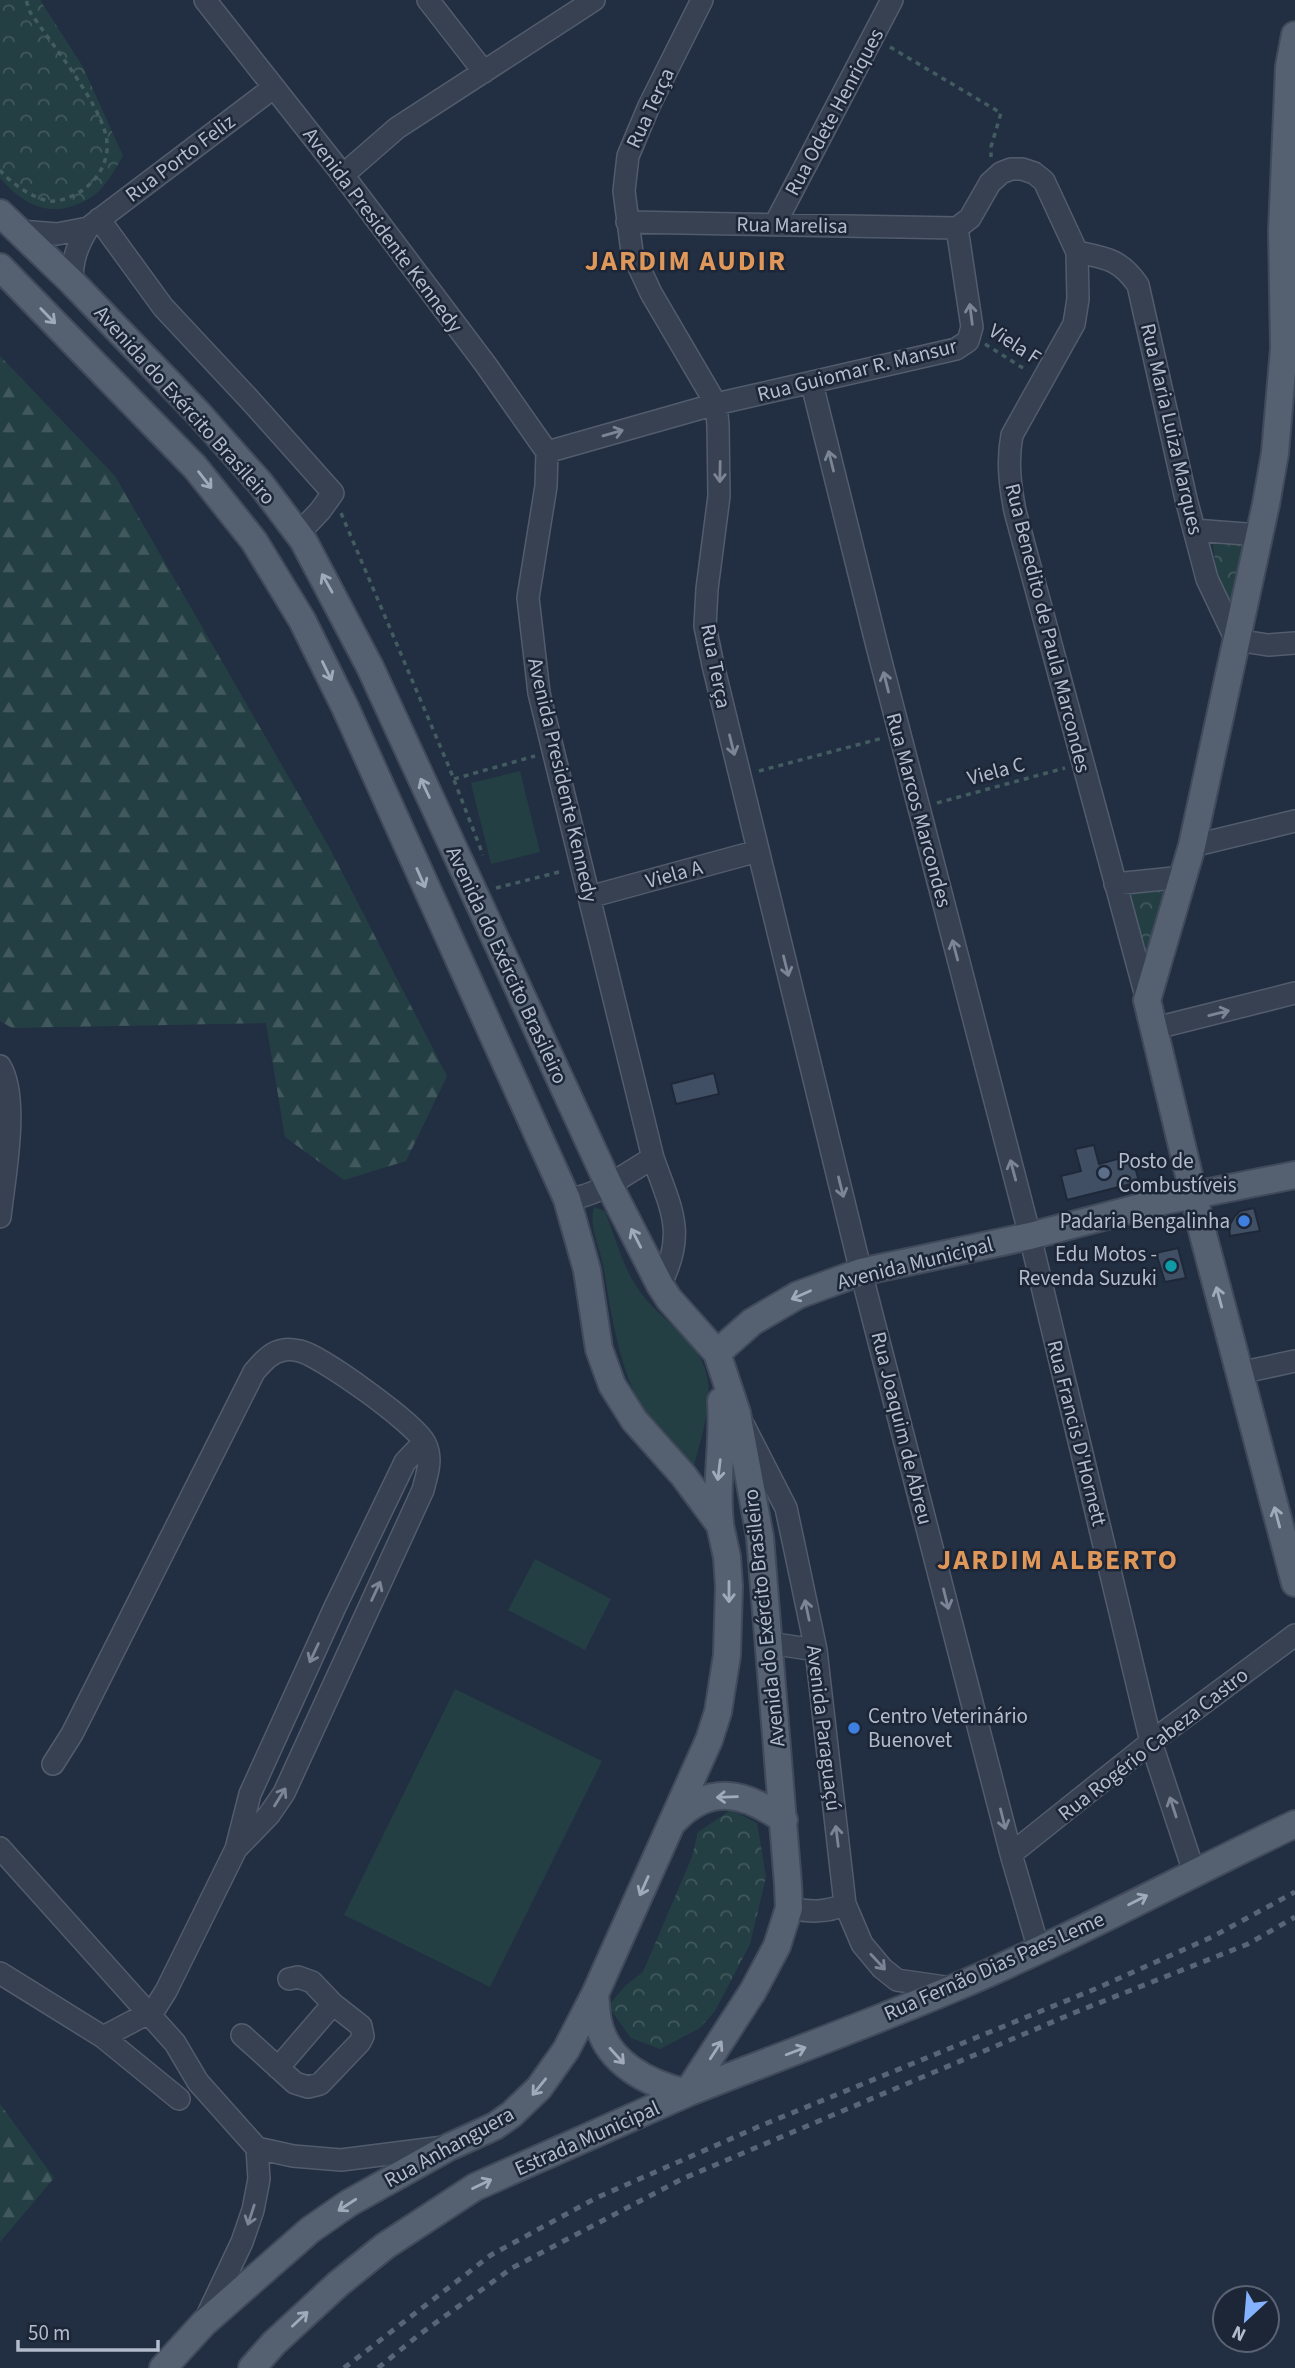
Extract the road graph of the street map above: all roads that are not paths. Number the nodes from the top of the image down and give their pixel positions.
1 (205, 0) edge
2 (428, 0) edge
3 (594, 0) edge
4 (892, 0) edge
5 (697, 2) edge
6 (1295, 35) edge
7 (484, 72) junction
8 (273, 88) junction
9 (343, 174) junction
10 (0, 214) edge
11 (626, 222) junction
12 (93, 224) junction
13 (775, 224) junction
14 (957, 228) junction
15 (20, 231) junction
16 (1077, 252) junction
17 (0, 267) edge
18 (72, 282) junction
19 (812, 384) junction
20 (716, 404) junction
21 (547, 452) junction
22 (1194, 530) junction
23 (298, 534) junction
24 (1259, 534) junction
25 (1236, 640) junction
26 (1295, 643) edge
27 (1295, 821) edge
28 (1192, 846) junction
29 (758, 851) junction
30 (1183, 877) junction
31 (1115, 884) junction
32 (589, 897) junction
33 (1295, 993) edge
34 (1147, 1000) junction
35 (1152, 1029) junction
36 (0, 1066) edge
37 (653, 1158) junction
38 (1295, 1175) edge
39 (608, 1183) junction
40 (1195, 1195) junction
41 (567, 1199) junction
42 (0, 1217) edge
43 (1030, 1236) junction
44 (862, 1272) junction
45 (660, 1285) junction
46 (717, 1353) junction
47 (1295, 1361) edge
48 (1239, 1373) junction
49 (737, 1413) junction
50 (424, 1442) junction
51 (390, 1490) junction
52 (417, 1503) junction
53 (720, 1525) junction
54 (1295, 1583) edge
55 (335, 1607) junction
56 (361, 1622) junction
57 (1295, 1635) edge
58 (769, 1643) junction
59 (816, 1650) junction
60 (1152, 1742) junction
61 (53, 1764) dead end
62 (784, 1820) junction
63 (672, 1823) junction
64 (1295, 1824) edge
65 (0, 1848) edge
66 (236, 1849) junction
67 (1012, 1854) junction
68 (1194, 1872) junction
69 (845, 1904) junction
70 (789, 1908) junction
71 (1039, 1950) junction
72 (0, 1973) edge
73 (289, 1979) dead end
74 (955, 1988) junction
75 (595, 1994) junction
76 (332, 2004) junction
77 (147, 2013) junction
78 (243, 2035) dead end
79 (103, 2037) junction
80 (278, 2068) junction
81 (687, 2094) junction
82 (179, 2099) dead end
83 (449, 2147) junction
84 (257, 2148) junction
85 (204, 2323) junction
86 (163, 2368) edge
87 (252, 2368) edge

1 - 8 street, Avenida Presidente Kennedy
2 - 7 street
3 - 7 street
4 - 13 street, Rua Odete Henriques
5 - 11 street, Rua Terça
6 - 24 main road
7 - 9 street
8 - 9 street, Avenida Presidente Kennedy
8 - 12 street, Rua Porto Feliz
9 - 21 street, Avenida Presidente Kennedy
10 - 15 main road, Avenida do Exército Brasileiro
11 - 13 street, Rua Marelisa
11 - 20 street, Rua Terça
12 - 15 street, Rua Porto Feliz
12 - 18 street, Rua Porto Feliz
12 - 23 street
13 - 14 street, Rua Marelisa
14 - 16 street, Rua Benedito de Paula Marcondes
19 -> 14 street, Rua Guiomar R. Mansur
15 - 18 main road, Avenida do Exército Brasileiro
16 - 22 street, Rua Maria Luiza Marques
16 - 31 street, Rua Benedito de Paula Marcondes
17 -> 41 main road, Avenida do Exército Brasileiro
18 - 23 main road, Avenida do Exército Brasileiro
19 - 20 street, Rua Guiomar R. Mansur
43 -> 19 street, Rua Marcos Marcondes
21 -> 20 street, Rua Guiomar R. Mansur
20 -> 29 street, Rua Terça
21 - 32 street, Avenida Presidente Kennedy
22 - 24 street
22 - 25 street, Rua Maria Luiza Marques
39 -> 23 main road, Avenida do Exército Brasileiro
24 - 25 main road
25 - 26 street
25 - 28 main road
27 - 28 street
28 - 30 main road
29 - 32 street, Viela A
29 -> 44 street, Rua Terça
30 - 31 street
30 - 34 main road
31 - 34 street, Rua Benedito de Paula Marcondes
32 - 37 street, Avenida Presidente Kennedy
35 -> 33 street
34 - 35 main road
35 - 40 main road
36 - 42 street
37 - 39 street
37 - 45 street, Avenida Presidente Kennedy
38 - 40 main road, Avenida Municipal
39 - 41 street
45 -> 39 main road, Avenida do Exército Brasileiro
40 - 43 main road, Avenida Municipal
48 -> 40 main road
41 - 53 main road, Avenida do Exército Brasileiro
43 - 44 main road, Avenida Municipal
43 - 60 street, Rua Francis D'Hornett
44 -> 46 main road, Avenida Municipal
44 -> 67 street, Rua Joaquim de Abreu
45 - 46 main road, Avenida do Exército Brasileiro
46 - 49 main road, Avenida do Exército Brasileiro
46 -> 53 main road
47 - 48 street
54 -> 48 main road
49 - 58 main road, Avenida do Exército Brasileiro
59 -> 49 street, Avenida Paraguaçú
50 - 51 street
50 - 52 street
50 - 61 street
51 - 52 street
51 - 55 street
56 -> 52 street
53 -> 63 main road, Avenida do Exército Brasileiro
55 - 56 street
55 -> 66 street
66 -> 56 street
57 - 60 street, Rua Rogério Cabeza Castro
58 - 59 street
58 - 62 main road, Avenida do Exército Brasileiro
69 -> 59 street, Avenida Paraguaçú
60 - 67 street, Rua Rogério Cabeza Castro
68 -> 60 street, Rua Francis D'Hornett
62 -> 63 main road
62 - 70 main road, Estrada Municipal
63 -> 75 main road, Rua Anhanguera
64 - 68 main road, Rua Fernão Dias Paes Leme
65 - 77 street
66 - 77 street
67 - 71 street, Rua Joaquim de Abreu
71 -> 68 main road, Rua Fernão Dias Paes Leme
69 - 70 street
69 -> 74 street, Avenida Paraguaçú
81 -> 70 main road, Estrada Municipal
71 - 74 main road, Rua Fernão Dias Paes Leme
72 - 79 street
73 - 76 street
81 -> 74 main road, Rua Fernão Dias Paes Leme
75 -> 81 main road
75 -> 83 main road, Rua Anhanguera
76 - 80 street
76 - 80 street
77 - 79 street
77 - 84 street
78 - 80 street
79 - 82 street
87 -> 81 main road, Estrada Municipal
83 - 84 street
83 -> 85 main road, Rua Anhanguera
84 -> 85 street
85 - 86 main road, Rua Anhanguera

